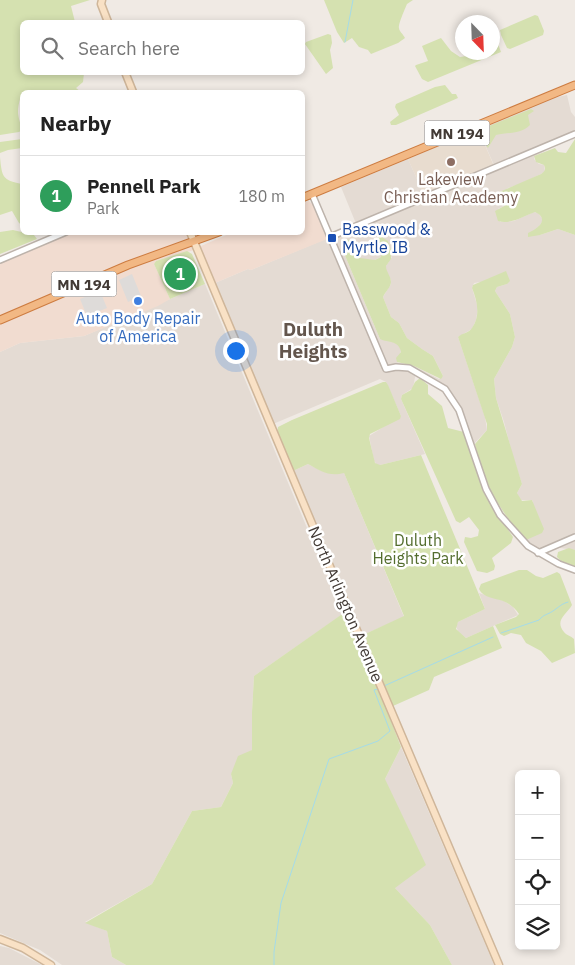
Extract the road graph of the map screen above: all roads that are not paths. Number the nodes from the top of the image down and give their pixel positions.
1 (102, 0) edge
2 (107, 20) edge
3 (126, 75) edge
4 (575, 85) edge
5 (132, 90) edge
6 (575, 134) edge
7 (312, 194) junction
8 (305, 197) edge
9 (59, 235) edge
10 (191, 235) edge
11 (212, 235) edge
12 (330, 237) junction
13 (194, 243) junction
14 (0, 260) edge
15 (0, 320) edge
16 (575, 537) edge
17 (538, 553) junction
18 (575, 570) edge
19 (0, 939) edge
20 (51, 965) edge
21 (499, 965) edge

1 - 2 main road
3 - 5 main road
4 - 7 highway, MN 194
6 - 12 street
7 - 8 highway, MN 194
7 - 12 street
9 - 14 street
10 - 13 main road, North Arlington Avenue
11 - 13 highway, MN 194
12 - 17 street
13 - 15 highway, MN 194
13 - 21 main road, North Arlington Avenue
16 - 17 street
17 - 18 street
19 - 20 main road

